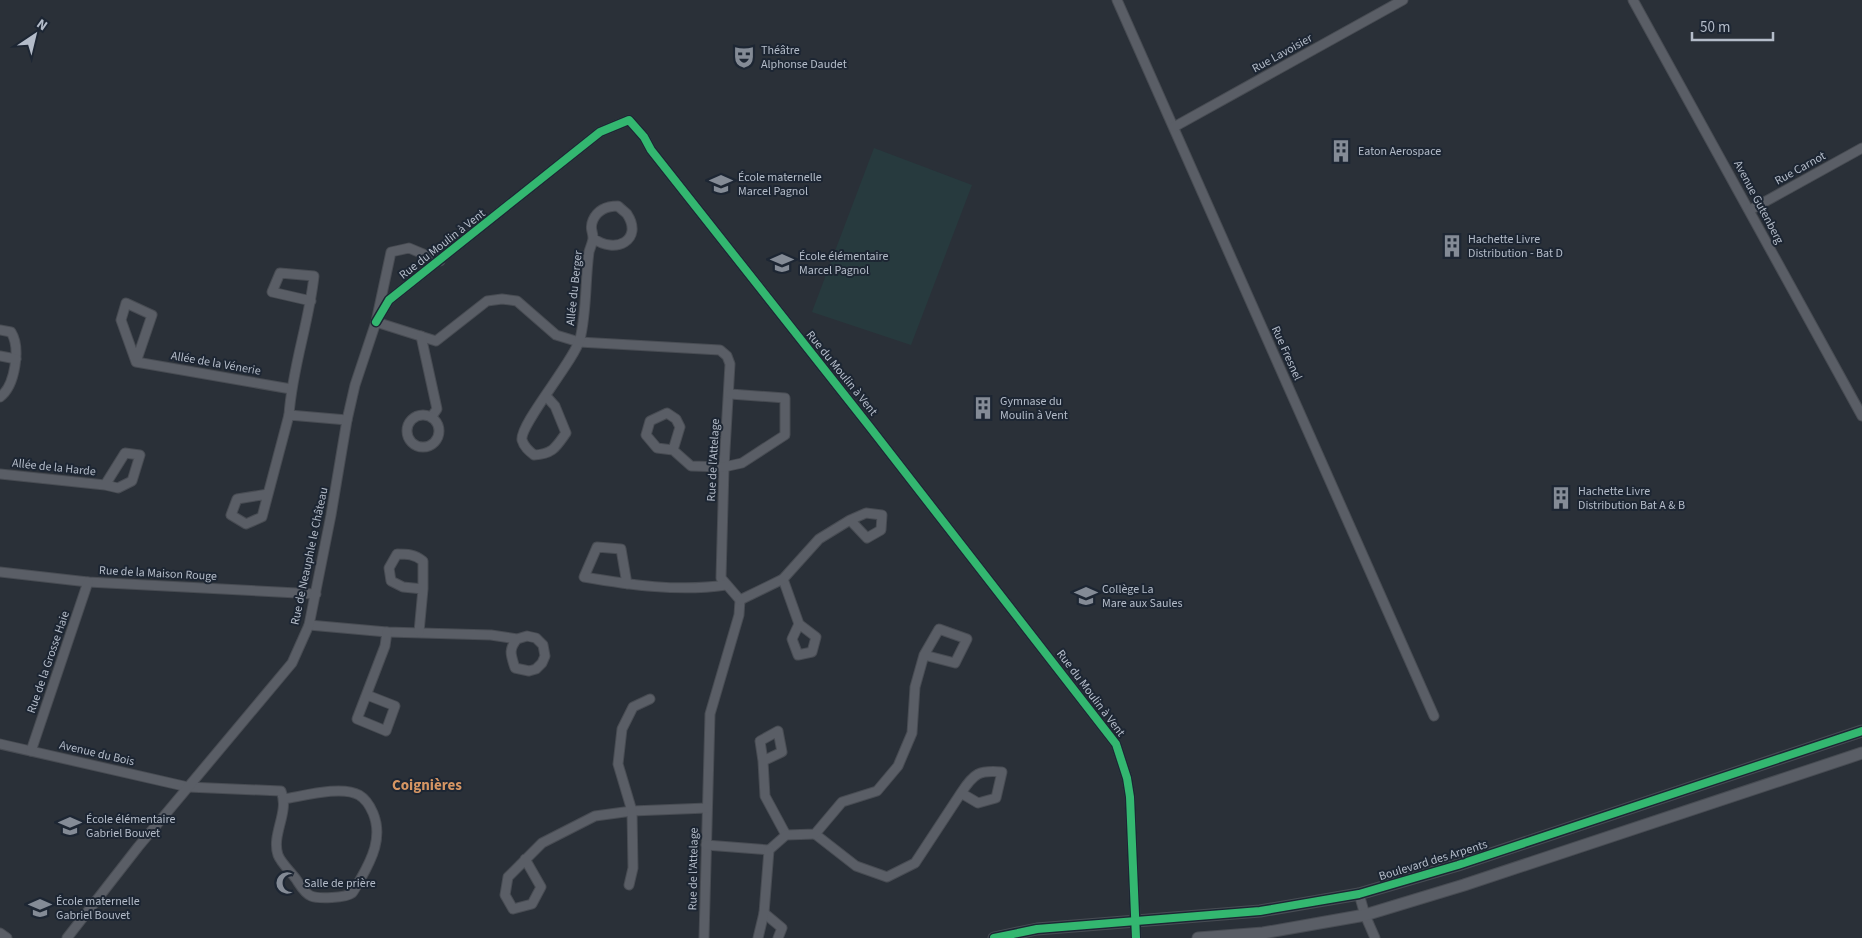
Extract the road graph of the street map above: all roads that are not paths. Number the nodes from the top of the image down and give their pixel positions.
1 (1117, 0) edge
2 (1403, 0) edge
3 (1633, 0) edge
4 (1174, 128) junction
5 (1862, 148) edge
6 (1750, 210) junction
7 (593, 238) junction
8 (390, 252) joint
9 (440, 261) junction
10 (312, 301) junction
11 (376, 322) junction
12 (0, 330) edge
13 (421, 336) junction
14 (580, 342) junction
15 (0, 356) edge
16 (16, 359) junction
17 (136, 362) junction
18 (291, 389) junction
19 (730, 394) junction
20 (546, 396) junction
21 (0, 397) edge
22 (289, 415) junction
23 (432, 416) dead end
24 (1862, 416) edge
25 (347, 420) junction
26 (673, 450) junction
27 (724, 467) junction
28 (0, 474) edge
29 (105, 485) dead end
30 (268, 494) dead end
31 (850, 520) dead end
32 (0, 572) edge
33 (783, 579) junction
34 (88, 582) junction
35 (627, 584) junction
36 (726, 585) junction
37 (423, 589) junction
38 (316, 594) junction
39 (740, 600) junction
40 (799, 624) dead end
41 (309, 625) junction
42 (387, 632) junction
43 (419, 632) junction
44 (517, 638) dead end
45 (924, 655) junction
46 (367, 695) junction
47 (650, 699) dead end
48 (1434, 716) dead end
49 (1862, 731) edge
50 (0, 744) edge
51 (31, 751) junction
52 (1862, 754) edge
53 (763, 761) dead end
54 (188, 787) junction
55 (961, 793) junction
56 (284, 799) junction
57 (707, 808) junction
58 (632, 811) junction
59 (814, 834) junction
60 (786, 835) junction
61 (706, 844) junction
62 (769, 850) junction
63 (525, 859) junction
64 (629, 885) dead end
65 (1359, 894) junction
66 (764, 912) junction
67 (1364, 915) junction
68 (1136, 920) junction
69 (0, 933) edge
70 (7, 938) edge
71 (67, 938) edge
72 (704, 938) edge
73 (758, 938) edge
74 (778, 938) edge
75 (994, 938) edge
76 (1136, 938) edge
77 (1198, 938) edge
78 (1375, 938) edge

1 - 4 street, Rue Fresnel
2 - 4 street, Rue Lavoisier
3 - 6 street, Avenue Gutenberg
4 - 48 street, Rue Fresnel
5 - 6 street, Rue Carnot
6 - 24 street, Avenue Gutenberg
7 - 7 street, Allée du Berger
7 - 14 street, Allée du Berger
8 - 9 street, Rue du Moulin à Vent
8 - 11 street, Rue de Neauphle le Château
9 - 11 street, Rue du Moulin à Vent
9 - 68 street, Rue du Moulin à Vent
10 - 10 street
10 - 18 street
11 - 13 street, Rue de l'Attelage
11 - 25 street, Rue de Neauphle le Château
12 - 16 street
13 - 14 street, Rue de l'Attelage
13 - 23 street
14 - 19 street, Rue de l'Attelage
14 - 20 street
15 - 16 street
16 - 21 street
17 - 17 street
17 - 18 street, Allée de la Vénerie
18 - 22 street
19 - 27 street, Rue de l'Attelage
19 - 27 street
20 - 20 street
22 - 25 street
22 - 30 street
25 - 38 street, Rue de Neauphle le Château
26 - 26 street
26 - 27 street
27 - 36 street, Rue de l'Attelage
28 - 29 street, Allée de la Harde
31 - 33 street
32 - 34 street, Rue de la Maison Rouge
33 - 39 street
33 - 40 street
34 - 38 street, Rue de la Maison Rouge
34 - 51 street, Rue de la Grosse Haie
35 - 35 street
35 - 36 street
36 - 39 street
37 - 37 street
37 - 43 street
38 - 41 street, Rue de Neauphle le Château
39 - 57 street, Rue de l'Attelage
41 - 42 street
41 - 54 street, Rue de Neauphle le Château
42 - 43 street
42 - 46 street
43 - 44 street
45 - 45 street
45 - 59 street
46 - 46 street
47 - 58 street
49 - 65 street, Boulevard des Arpents
50 - 51 street, Avenue du Bois
51 - 54 street, Avenue du Bois
52 - 67 street
53 - 60 street
54 - 56 street, Avenue du Bois
54 - 71 street, Rue de Neauphle le Château
55 - 55 street
55 - 59 street
56 - 56 street
57 - 58 street
57 - 61 street, Rue de l'Attelage
58 - 63 street
58 - 64 street
59 - 60 street
60 - 62 street
61 - 62 street
61 - 72 street, Rue de l'Attelage
62 - 66 street
63 - 63 street
65 - 67 street
65 - 68 street, Boulevard des Arpents
66 - 73 street
66 - 74 street
67 - 77 street
67 - 78 street
68 - 75 street, Boulevard des Arpents
68 - 76 street, Rue du Moulin à Vent
69 - 70 street

